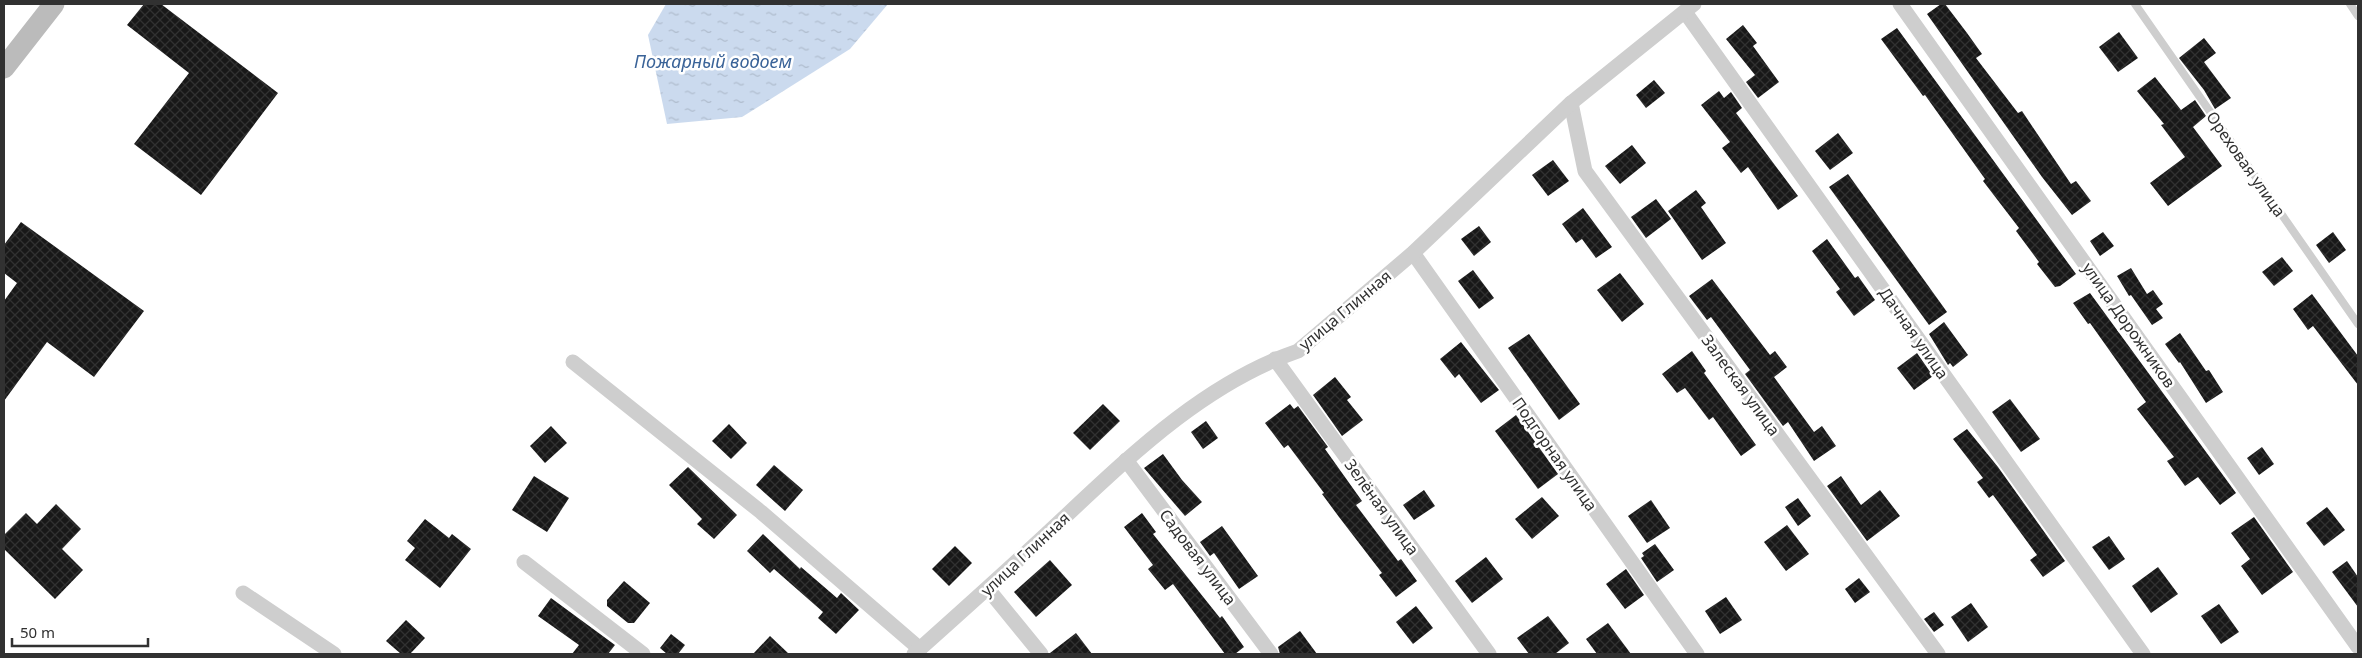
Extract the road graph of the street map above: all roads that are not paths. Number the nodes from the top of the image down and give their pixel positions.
1 (54, 4) edge
2 (1900, 4) edge
3 (2135, 4) edge
4 (2350, 4) edge
5 (1690, 8) edge
6 (2358, 16) edge
7 (4, 68) edge
8 (1571, 103) junction
9 (1413, 253) junction
10 (2358, 324) edge
11 (1275, 359) junction
12 (573, 362) dead end
13 (1126, 460) junction
14 (524, 562) dead end
15 (988, 589) junction
16 (243, 593) dead end
17 (2358, 647) edge
18 (917, 652) edge
19 (334, 654) edge
20 (643, 654) edge
21 (1041, 654) edge
22 (1270, 654) edge
23 (1489, 654) edge
24 (1697, 654) edge
25 (1938, 654) edge
26 (2143, 654) edge

1 - 7 main road
2 - 17 street, улица Дорожников
3 - 10 lane, Ореховая улица
4 - 6 lane
5 - 8 street, улица Глинная
5 - 26 street, Дачная улица
8 - 9 street, улица Глинная
8 - 25 street, Залеская улица
9 - 11 street, улица Глинная
9 - 24 street, Подгорная улица
11 - 13 street, улица Глинная
11 - 23 street, Зелёная улица
12 - 18 street
13 - 15 street, улица Глинная
13 - 22 street, Садовая улица
14 - 20 street
15 - 18 street, улица Глинная
15 - 21 street
16 - 19 street

